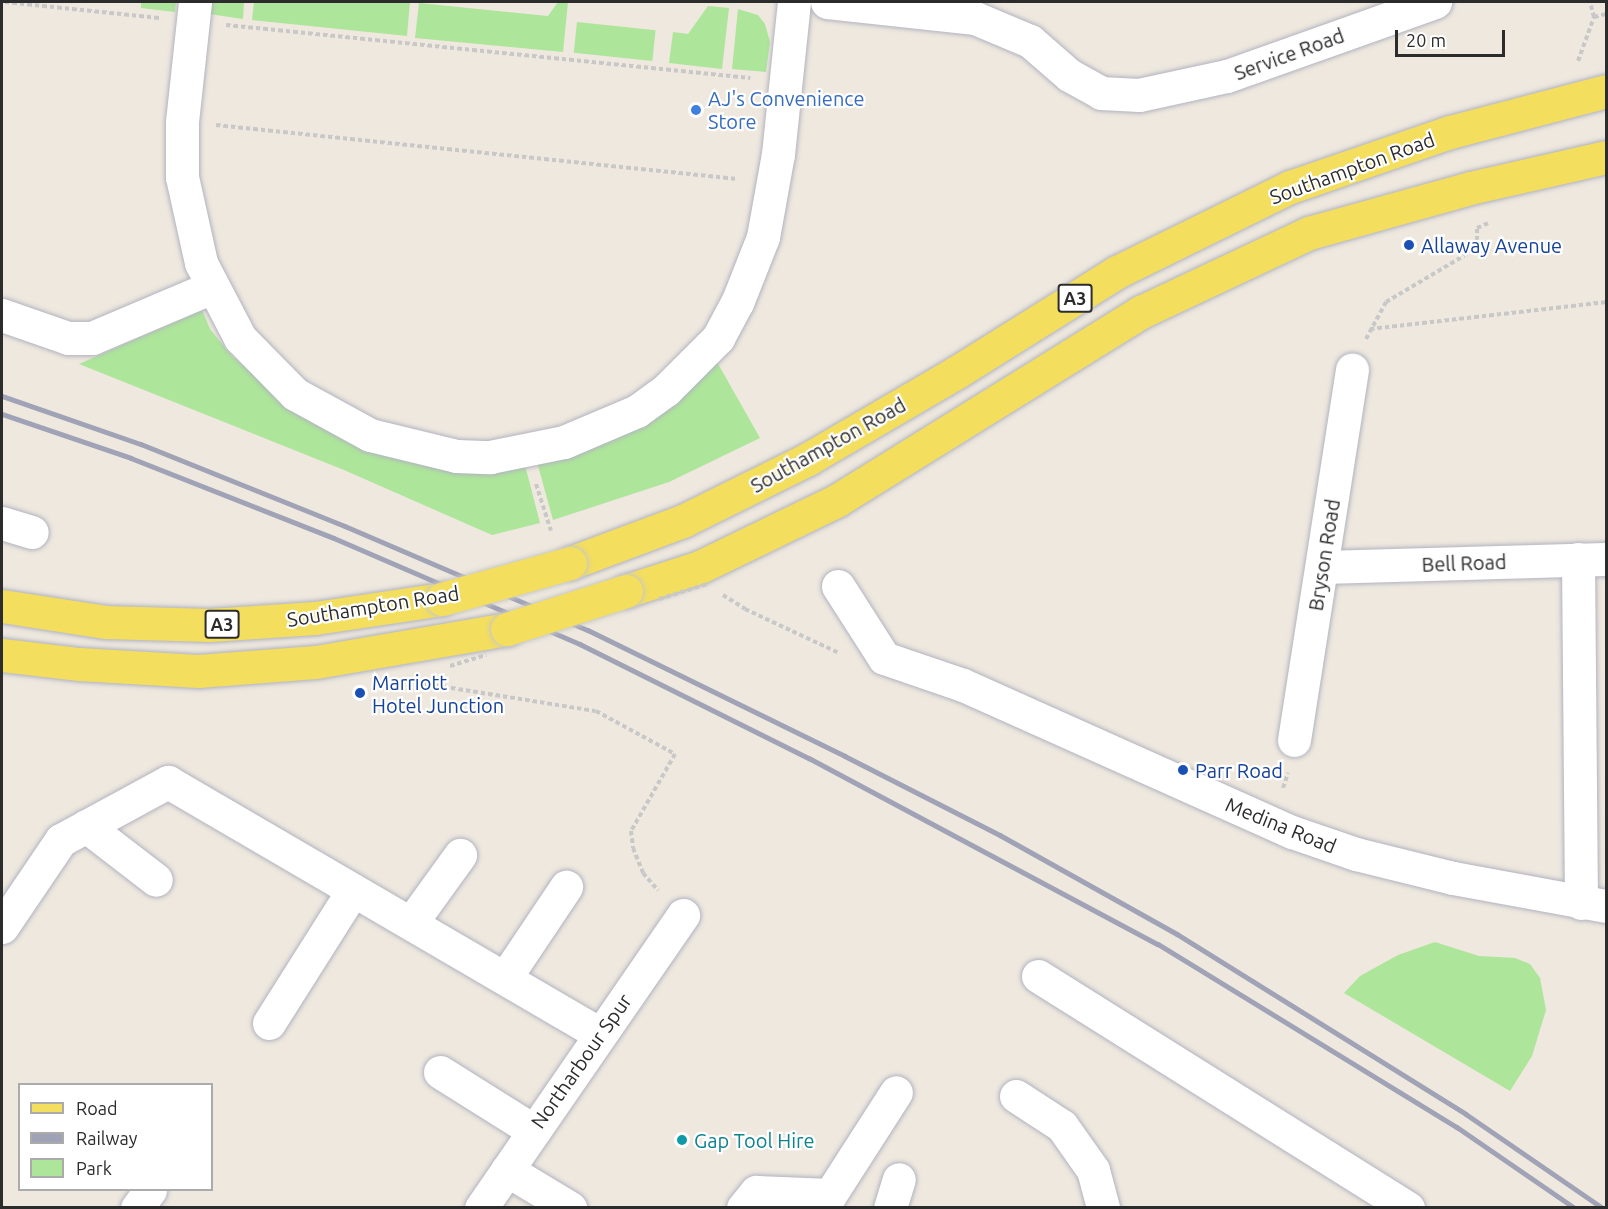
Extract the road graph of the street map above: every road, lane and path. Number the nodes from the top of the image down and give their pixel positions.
1 (5, 2) edge
2 (794, 2) edge
3 (827, 2) edge
4 (1435, 2) edge
5 (194, 12) edge
6 (1606, 14) edge
7 (1594, 17) dead end
8 (786, 82) junction
9 (1606, 92) edge
10 (182, 122) junction
11 (1606, 157) edge
12 (773, 183) junction
13 (1497, 219) dead end
14 (212, 287) junction
15 (1606, 302) edge
16 (2, 315) edge
17 (1370, 329) junction
18 (1352, 370) joint
19 (536, 484) dead end
20 (2, 523) edge
21 (547, 524) dead end
22 (32, 532) dead end
23 (1592, 559) edge
24 (1322, 567) junction
25 (706, 584) dead end
26 (838, 586) dead end
27 (2, 606) edge
28 (2, 655) edge
29 (884, 658) junction
30 (404, 681) dead end
31 (1294, 740) dead end
32 (86, 826) junction
33 (460, 855) dead end
34 (156, 880) dead end
35 (566, 887) dead end
36 (353, 891) junction
37 (1594, 904) edge
38 (682, 915) joint
39 (411, 923) junction
40 (2, 927) edge
41 (1038, 976) dead end
42 (505, 978) junction
43 (269, 1023) dead end
44 (600, 1034) junction
45 (440, 1072) dead end
46 (896, 1092) dead end
47 (1016, 1096) dead end
48 (534, 1131) junction
49 (507, 1170) junction
50 (149, 1191) edge
51 (137, 1208) edge
52 (481, 1208) edge
53 (570, 1208) edge
54 (743, 1208) edge
55 (1103, 1208) edge
56 (1408, 1208) edge

1 - 5 path
2 - 8 street
3 - 4 street, Service Road
5 - 8 path
5 - 10 street
6 - 7 path
8 - 12 street
9 - 27 main road, Southampton Road / A3, bridge
10 - 12 path
10 - 14 street
11 - 28 main road, A3, bridge
12 - 14 street
13 - 17 path
14 - 16 street
15 - 17 path
17 - 18 path
18 - 24 street, Bryson Road
19 - 21 path
20 - 22 street
23 - 24 street, Bell Road
23 - 37 street
24 - 31 street, Bryson Road
25 - 29 path
26 - 29 street
29 - 37 street, Medina Road
30 - 38 path
32 - 34 street
32 - 36 street
32 - 40 street
33 - 39 street
35 - 42 street
36 - 39 street
36 - 43 street
38 - 44 street, Northarbour Spur
39 - 42 street
41 - 56 street
42 - 44 street
44 - 48 street, Northarbour Spur
45 - 48 street
46 - 54 street
47 - 55 street
48 - 49 street, Northarbour Spur
49 - 52 street, Northarbour Spur
49 - 53 street
50 - 51 street

